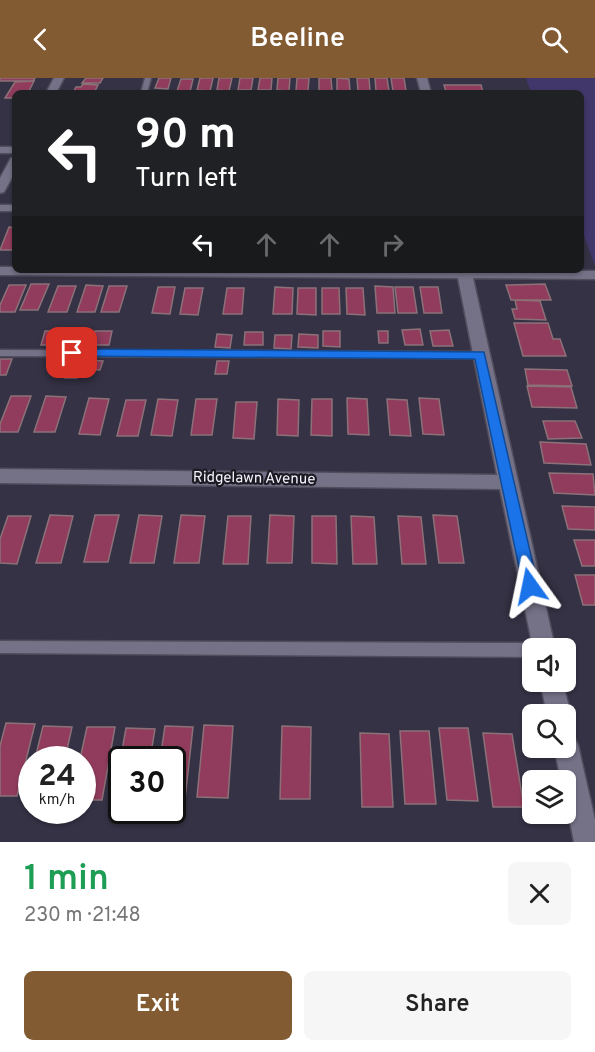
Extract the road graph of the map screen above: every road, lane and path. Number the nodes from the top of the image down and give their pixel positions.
1 (12, 167) edge
2 (0, 189) edge
3 (464, 273) edge
4 (508, 273) edge
5 (595, 275) edge
6 (0, 352) edge
7 (480, 355) junction
8 (0, 476) edge
9 (508, 482) junction
10 (542, 638) edge
11 (0, 647) edge
12 (522, 650) edge
13 (569, 758) edge
14 (588, 842) edge

1 - 2 street
3 - 7 street
4 - 5 street
6 - 7 lane
7 - 9 street
8 - 9 street, Ridgelawn Avenue
9 - 10 street
11 - 12 lane
13 - 14 street

